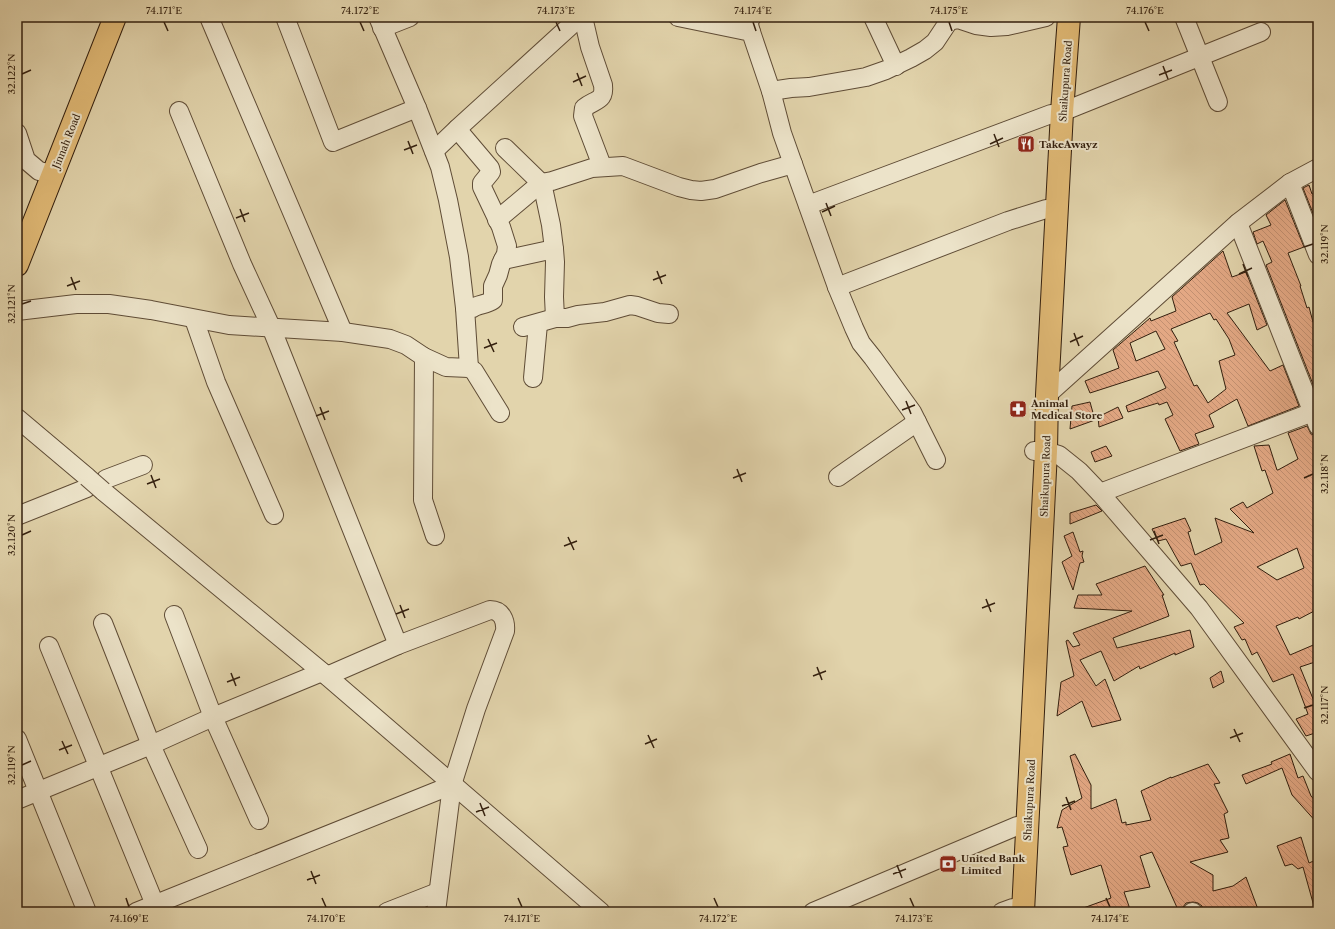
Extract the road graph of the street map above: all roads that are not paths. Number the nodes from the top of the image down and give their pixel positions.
1 (115, 17) edge
2 (209, 17) edge
3 (285, 17) edge
4 (410, 17) edge
5 (582, 17) edge
6 (678, 17) edge
7 (874, 17) edge
8 (1046, 17) edge
9 (1059, 17) edge
10 (1069, 17) edge
11 (1184, 17) edge
12 (958, 18) edge
13 (380, 22) edge
14 (751, 24) edge
15 (1261, 32) dead end
16 (1200, 56) junction
17 (896, 66) junction
18 (771, 91) junction
19 (1218, 102) dead end
20 (417, 108) junction
21 (179, 111) dead end
22 (1057, 113) junction
23 (456, 129) junction
24 (17, 133) edge
25 (505, 148) dead end
26 (434, 151) junction
27 (793, 164) junction
28 (602, 166) junction
29 (1318, 168) edge
30 (52, 174) junction
31 (541, 183) junction
32 (1290, 183) junction
33 (808, 205) junction
34 (1046, 209) junction
35 (498, 220) junction
36 (1238, 223) junction
37 (554, 249) junction
38 (1318, 255) edge
39 (503, 260) junction
40 (17, 265) edge
41 (836, 287) junction
42 (465, 308) junction
43 (17, 311) edge
44 (669, 314) dead end
45 (555, 318) junction
46 (194, 319) junction
47 (271, 327) junction
48 (343, 332) junction
49 (424, 357) junction
50 (469, 368) junction
51 (533, 378) dead end
52 (1047, 395) junction
53 (500, 413) dead end
54 (17, 418) edge
55 (1315, 419) edge
56 (917, 422) junction
57 (1040, 451) junction
58 (936, 460) dead end
59 (143, 465) dead end
60 (838, 477) dead end
61 (96, 484) junction
62 (1100, 493) junction
63 (274, 515) dead end
64 (17, 516) edge
65 (435, 536) dead end
66 (174, 616) dead end
67 (103, 623) dead end
68 (398, 645) junction
69 (48, 646) dead end
70 (324, 674) junction
71 (213, 716) junction
72 (17, 739) edge
73 (152, 745) junction
74 (98, 767) junction
75 (1318, 772) edge
76 (452, 785) junction
77 (38, 791) junction
78 (17, 800) edge
79 (259, 820) dead end
80 (1017, 826) junction
81 (198, 849) dead end
82 (438, 892) junction
83 (156, 908) edge
84 (1013, 911) edge
85 (87, 912) edge
86 (136, 912) edge
87 (387, 912) edge
88 (436, 912) edge
89 (601, 912) edge
90 (813, 912) edge

1 - 30 main road, Jinnah Road
2 - 48 street
3 - 20 street
4 - 13 street
5 - 23 street
5 - 28 street
6 - 14 street
7 - 17 street
8 - 12 street
9 - 22 main road, Shaikupura Road
10 - 22 main road, Shaikupura Road
11 - 16 street
12 - 17 street
13 - 20 street
14 - 18 street
15 - 16 street
16 - 19 street
16 - 22 street
17 - 18 street
18 - 27 street
20 - 26 street
21 - 47 street
22 - 33 street
22 - 34 main road, Shaikupura Road
22 - 52 main road, Shaikupura Road
23 - 26 street
23 - 35 street
24 - 30 street
25 - 31 street
26 - 42 street
27 - 28 street
27 - 33 street
28 - 31 street
29 - 32 street
30 - 40 main road, Jinnah Road
31 - 35 street
31 - 37 street
32 - 36 street
32 - 38 street
33 - 41 street
34 - 41 street
34 - 57 main road, Shaikupura Road
35 - 39 street
36 - 52 street
36 - 55 street
37 - 39 street
37 - 45 street
39 - 42 street
41 - 56 street
42 - 50 street
43 - 46 street
44 - 45 street
45 - 51 street
46 - 47 street
46 - 63 street
47 - 48 street
47 - 68 street
48 - 49 street
49 - 50 street
49 - 65 street
50 - 53 street
52 - 57 main road, Shaikupura Road
54 - 61 street
55 - 62 street
56 - 58 street
56 - 60 street
57 - 62 street
57 - 80 main road, Shaikupura Road
57 - 84 main road, Shaikupura Road
59 - 61 street
61 - 64 street
61 - 70 street
62 - 75 street
66 - 71 street
67 - 73 street
68 - 70 street
68 - 76 street
69 - 74 street
70 - 71 street
70 - 76 street
71 - 73 street
71 - 79 street
72 - 77 street
73 - 74 street
73 - 81 street
74 - 77 street
74 - 83 street
76 - 82 street
76 - 83 street
76 - 89 street
77 - 78 street
77 - 85 street
80 - 84 main road, Shaikupura Road
80 - 90 street
82 - 87 street
82 - 88 street
83 - 86 street

